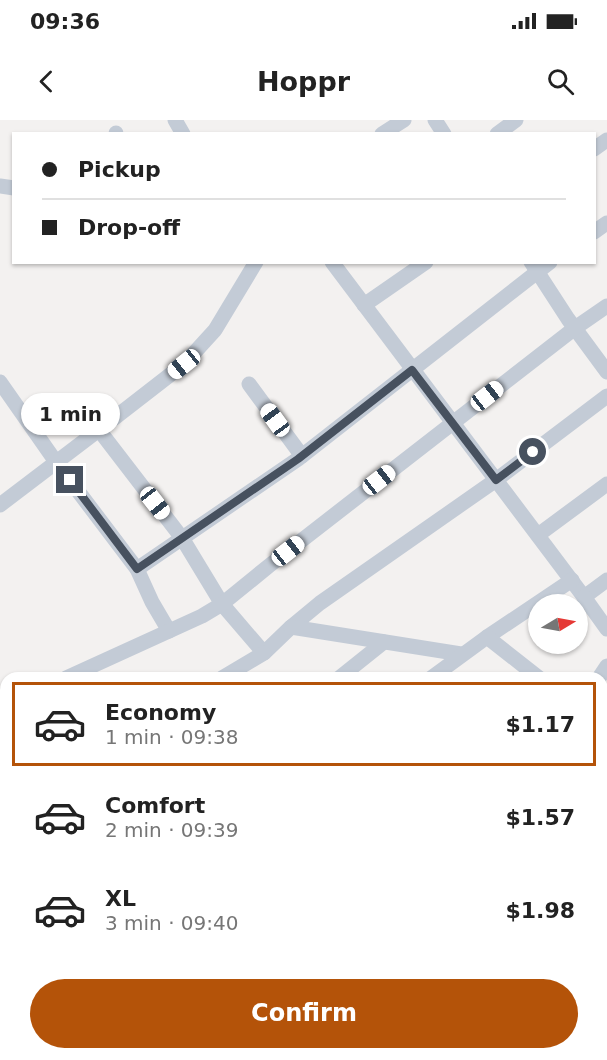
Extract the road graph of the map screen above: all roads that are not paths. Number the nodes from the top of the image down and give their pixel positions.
1 (404, 120) edge
2 (516, 120) edge
3 (385, 132) edge
4 (500, 132) edge
5 (255, 264) edge
6 (333, 264) edge
7 (423, 264) edge
8 (534, 267) edge
9 (364, 305) junction
10 (607, 306) edge
11 (575, 328) junction
12 (412, 370) junction
13 (607, 372) edge
14 (0, 382) edge
15 (249, 384) dead end
16 (607, 396) edge
17 (452, 424) junction
18 (99, 430) junction
19 (302, 456) junction
20 (56, 462) junction
21 (496, 480) junction
22 (607, 484) edge
23 (0, 505) edge
24 (538, 535) junction
25 (182, 538) junction
26 (137, 569) junction
27 (572, 580) junction
28 (607, 580) edge
29 (582, 594) edge
30 (588, 594) edge
31 (588, 603) edge
32 (222, 604) junction
33 (291, 627) junction
34 (607, 629) edge
35 (169, 631) junction
36 (487, 637) junction
37 (384, 642) junction
38 (264, 653) junction
39 (461, 654) junction
40 (79, 672) edge
41 (232, 672) edge
42 (346, 672) edge
43 (438, 672) edge
44 (531, 672) edge

1 - 3 street
2 - 4 street
5 - 18 street
6 - 9 street
7 - 9 street
8 - 11 street
8 - 12 street
9 - 12 street
10 - 11 street
11 - 13 street
11 - 17 street
12 - 17 street
12 - 19 street
14 - 20 street
15 - 19 street
16 - 21 street
17 - 21 street
17 - 32 street
18 - 20 street
18 - 25 street
19 - 25 street
20 - 23 street
20 - 26 street
21 - 24 street
21 - 33 street
22 - 24 street
24 - 27 street
25 - 26 street
25 - 32 street
26 - 35 street
27 - 29 street
27 - 36 street
28 - 30 street
31 - 34 street
32 - 35 street
32 - 38 street
33 - 37 street
33 - 38 street
35 - 40 street
36 - 39 street
36 - 44 street
37 - 39 street
37 - 42 street
38 - 41 street
39 - 43 street

